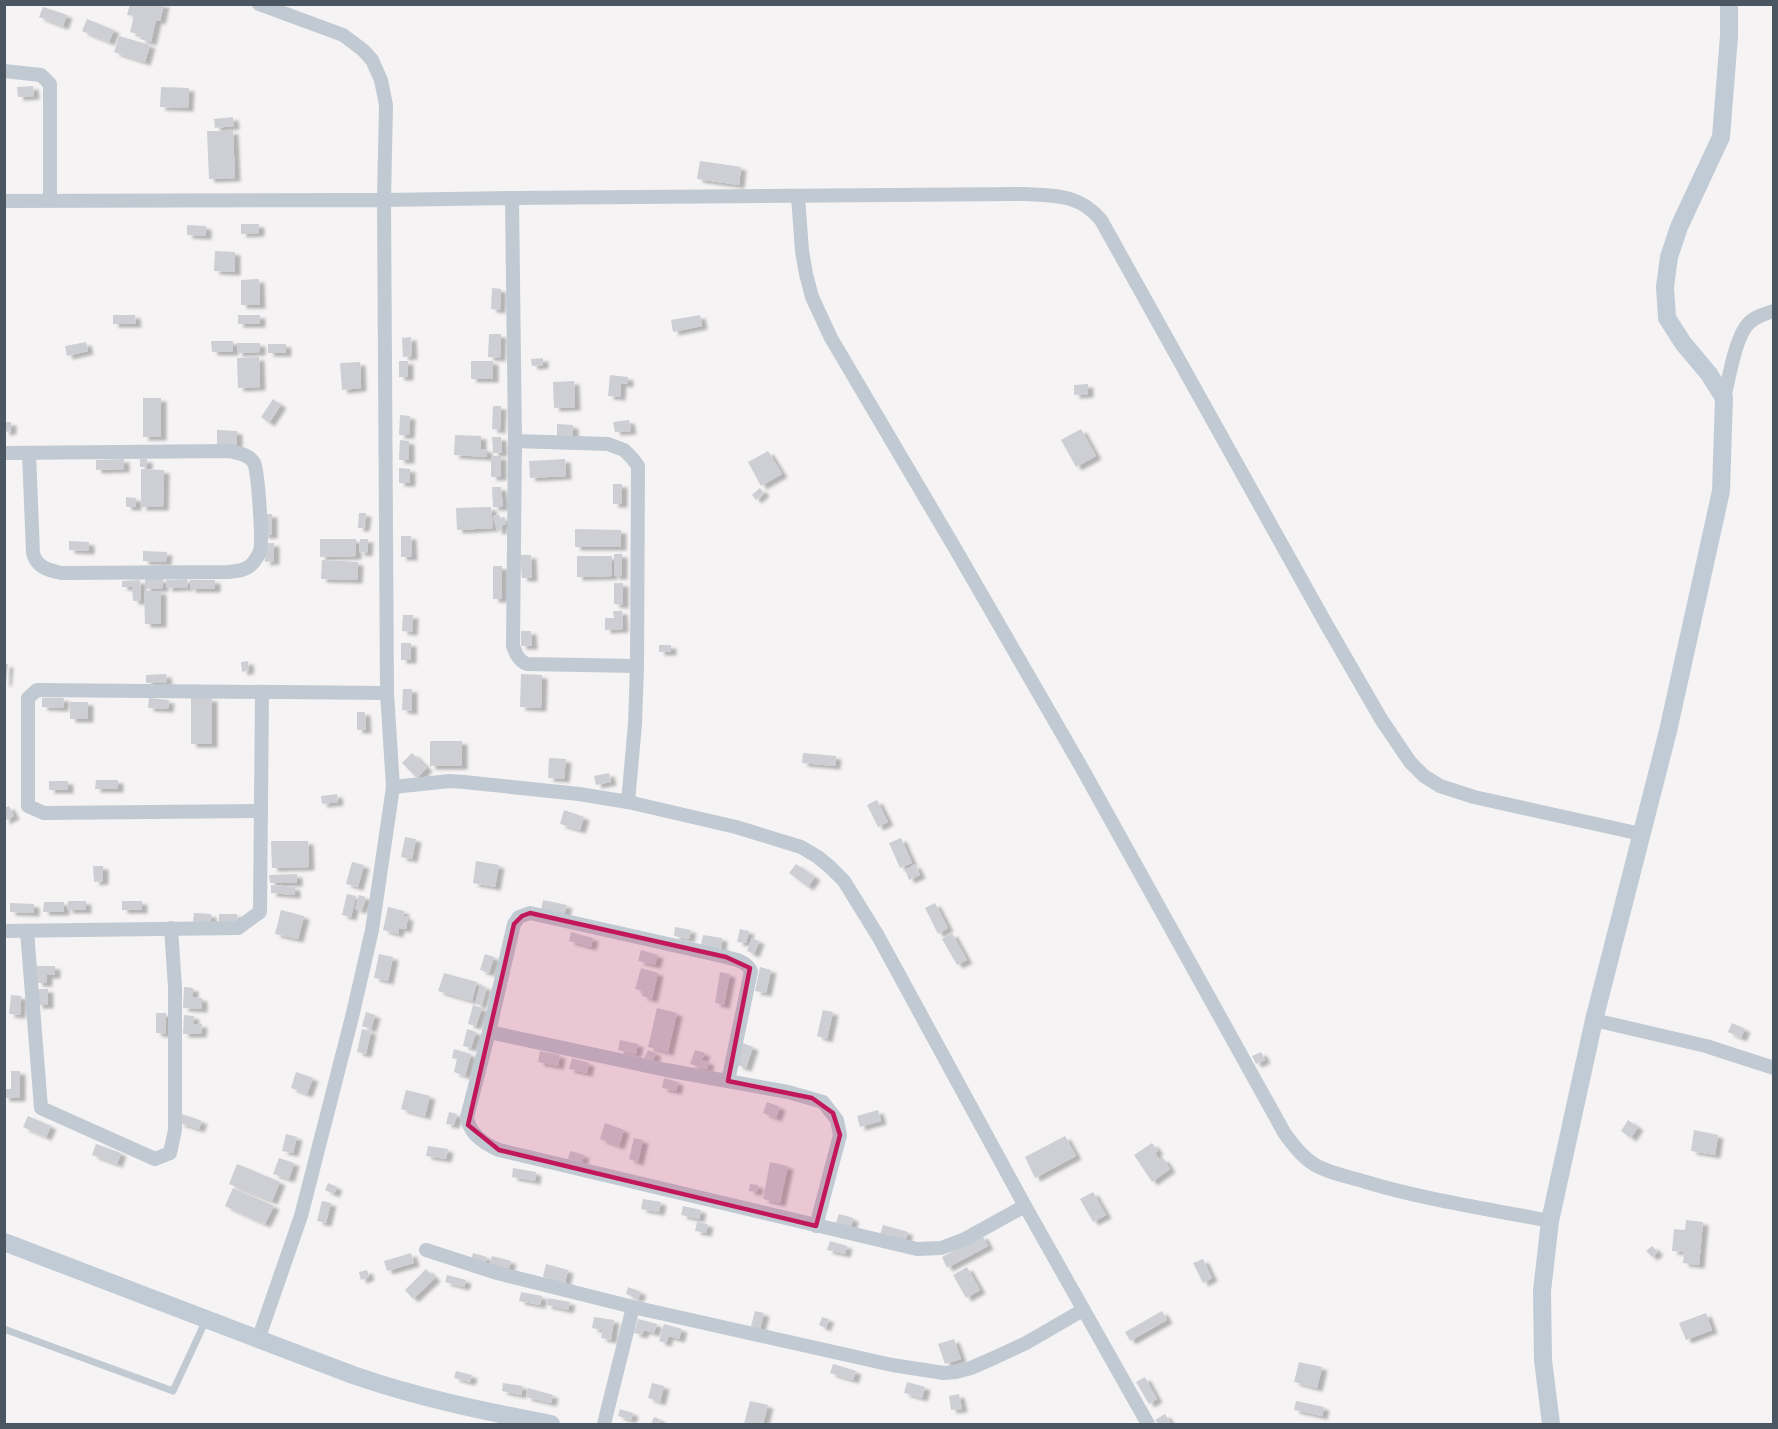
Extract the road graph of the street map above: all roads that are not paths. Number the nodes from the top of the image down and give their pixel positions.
1 (259, 4) edge
2 (1729, 4) edge
3 (4, 71) edge
4 (798, 196) junction
5 (512, 198) junction
6 (50, 200) junction
7 (384, 200) junction
8 (4, 201) edge
9 (1773, 311) edge
10 (1724, 398) junction
11 (515, 441) junction
12 (4, 453) edge
13 (29, 453) junction
14 (637, 666) junction
15 (262, 692) junction
16 (387, 693) junction
17 (393, 786) junction
18 (628, 802) junction
19 (261, 811) junction
20 (1641, 834) junction
21 (171, 928) junction
22 (4, 931) edge
23 (27, 931) junction
24 (1594, 1020) junction
25 (489, 1032) junction
26 (1773, 1068) edge
27 (728, 1081) junction
28 (1024, 1206) junction
29 (1551, 1221) junction
30 (816, 1226) junction
31 (4, 1242) edge
32 (426, 1250) dead end
33 (633, 1307) junction
34 (1083, 1310) junction
35 (206, 1320) junction
36 (4, 1329) edge
37 (258, 1340) junction
38 (541, 1424) edge
39 (604, 1425) edge
40 (1148, 1425) edge
41 (1551, 1425) edge

1 - 7 street
2 - 10 street
3 - 6 street
4 - 5 street
4 - 20 street
4 - 29 street
5 - 7 street
5 - 11 street
6 - 7 street
6 - 8 street
7 - 16 street
9 - 10 street
10 - 20 street
11 - 14 street
11 - 14 street
12 - 13 street
13 - 13 street
14 - 18 street
15 - 16 street
15 - 19 street
15 - 19 street
16 - 17 street
17 - 18 street
17 - 37 street
18 - 28 street
19 - 21 street
20 - 24 street
21 - 23 street
21 - 23 street
22 - 23 street
24 - 26 street
24 - 29 street
25 - 27 street
25 - 27 street
25 - 30 street
27 - 30 street
28 - 30 street
28 - 34 street
29 - 41 street
31 - 35 street
32 - 33 street
33 - 34 street
33 - 39 street
34 - 40 street
35 - 36 lane
35 - 37 street
37 - 38 street

